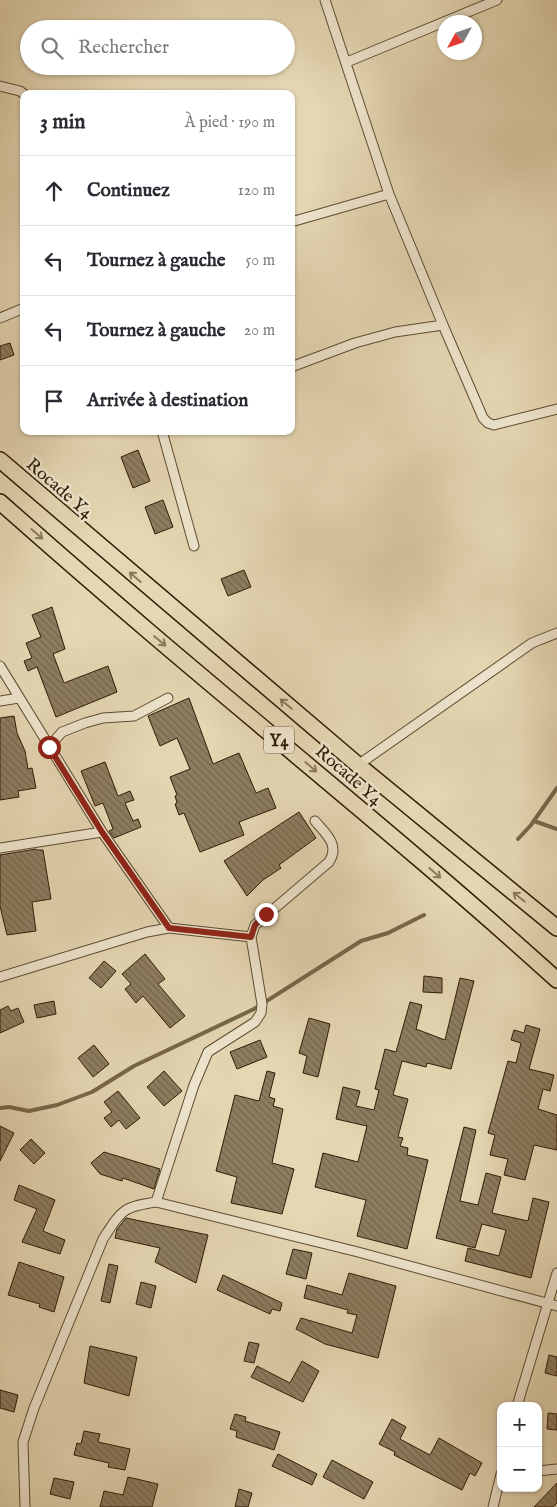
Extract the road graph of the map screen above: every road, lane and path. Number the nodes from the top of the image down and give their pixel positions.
1 (325, 0) edge
2 (497, 0) edge
3 (347, 62) junction
4 (0, 86) edge
5 (20, 90) edge
6 (389, 194) junction
7 (295, 221) edge
8 (20, 310) edge
9 (0, 318) edge
10 (443, 325) junction
11 (295, 365) edge
12 (557, 409) edge
13 (163, 435) edge
14 (0, 460) edge
15 (0, 502) edge
16 (194, 546) dead end
17 (557, 633) edge
18 (0, 666) edge
19 (19, 698) junction
20 (168, 698) dead end
21 (0, 702) edge
22 (49, 747) junction
23 (358, 765) junction
24 (315, 821) dead end
25 (102, 832) junction
26 (0, 848) edge
27 (169, 928) junction
28 (557, 928) edge
29 (251, 937) junction
30 (0, 977) edge
31 (557, 980) edge
32 (156, 1202) junction
33 (557, 1273) edge
34 (553, 1305) edge
35 (518, 1402) edge
36 (557, 1469) edge
37 (542, 1471) edge
38 (497, 1492) edge
39 (25, 1507) edge
40 (493, 1507) edge

1 - 3 street
2 - 3 street
3 - 6 street
4 - 5 street
6 - 7 street
6 - 10 street
8 - 9 street
10 - 11 street
10 - 12 street
13 - 16 street
23 -> 14 highway, Rocade Y4 / Y4
15 -> 31 highway, Rocade Y4 / Y4
17 - 23 street
18 - 19 street
19 - 21 street
19 - 22 street
20 - 22 street
22 - 25 street
28 -> 23 highway, Rocade Y4 / Y4
24 - 29 street
25 - 26 street
25 - 27 street
27 - 29 street
27 - 30 street
29 - 32 street
32 - 34 street
32 - 39 street
33 - 34 street
34 - 35 street
36 - 37 street
38 - 40 street

